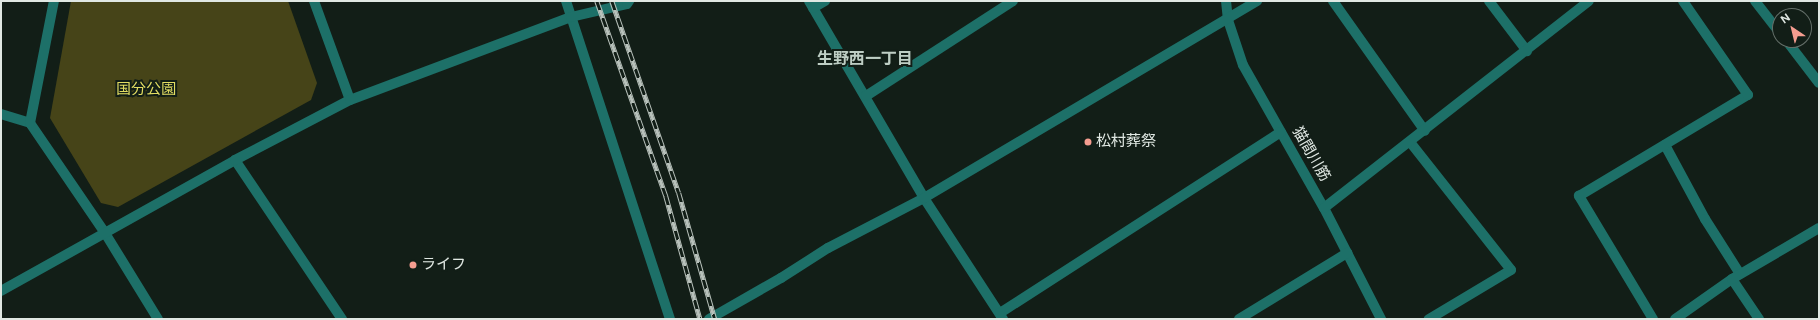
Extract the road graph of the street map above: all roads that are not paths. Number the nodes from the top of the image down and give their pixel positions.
1 (54, 1) edge
2 (314, 1) edge
3 (566, 1) edge
4 (630, 1) edge
5 (825, 1) edge
6 (1013, 1) edge
7 (1226, 1) edge
8 (1257, 1) edge
9 (1333, 1) edge
10 (1489, 1) edge
11 (1589, 1) edge
12 (1683, 1) edge
13 (1755, 1) edge
14 (811, 4) edge
15 (571, 16) junction
16 (1228, 20) junction
17 (1772, 23) edge
18 (1792, 48) edge
19 (1527, 50) junction
20 (1819, 83) edge
21 (866, 96) junction
22 (350, 100) junction
23 (1, 114) edge
24 (30, 124) junction
25 (1425, 131) junction
26 (1281, 132) junction
27 (1410, 142) junction
28 (1665, 145) junction
29 (235, 160) junction
30 (924, 198) junction
31 (1324, 208) junction
32 (1819, 228) edge
33 (105, 233) junction
34 (1347, 252) junction
35 (1736, 277) junction
36 (1, 291) edge
37 (1001, 316) edge
38 (158, 319) edge
39 (342, 319) edge
40 (670, 319) edge
41 (709, 319) edge
42 (1239, 319) edge
43 (1381, 319) edge
44 (1429, 319) edge
45 (1653, 319) edge
46 (1675, 319) edge
47 (1759, 319) edge

1 - 24 street
2 - 22 street
3 - 15 street
4 - 15 street
5 - 14 street
6 - 21 street
7 - 16 street, 猫間川筋
8 - 16 street
9 - 25 street
10 - 19 street
11 - 19 street
12 - 28 street
13 - 17 street
14 - 21 street
15 - 22 street
15 - 40 street
16 - 26 street, 猫間川筋
16 - 30 street
18 - 20 street
19 - 25 street
21 - 30 street
22 - 29 street
23 - 24 street
24 - 33 street
25 - 27 street
26 - 31 street, 猫間川筋
26 - 37 street
27 - 31 street
27 - 44 street
28 - 35 street
28 - 45 street
29 - 33 street
29 - 39 street
30 - 37 street
30 - 41 street
31 - 34 street, 猫間川筋
32 - 35 street
33 - 36 street
33 - 38 street
34 - 42 street
34 - 43 street, 猫間川筋
35 - 46 street
35 - 47 street

